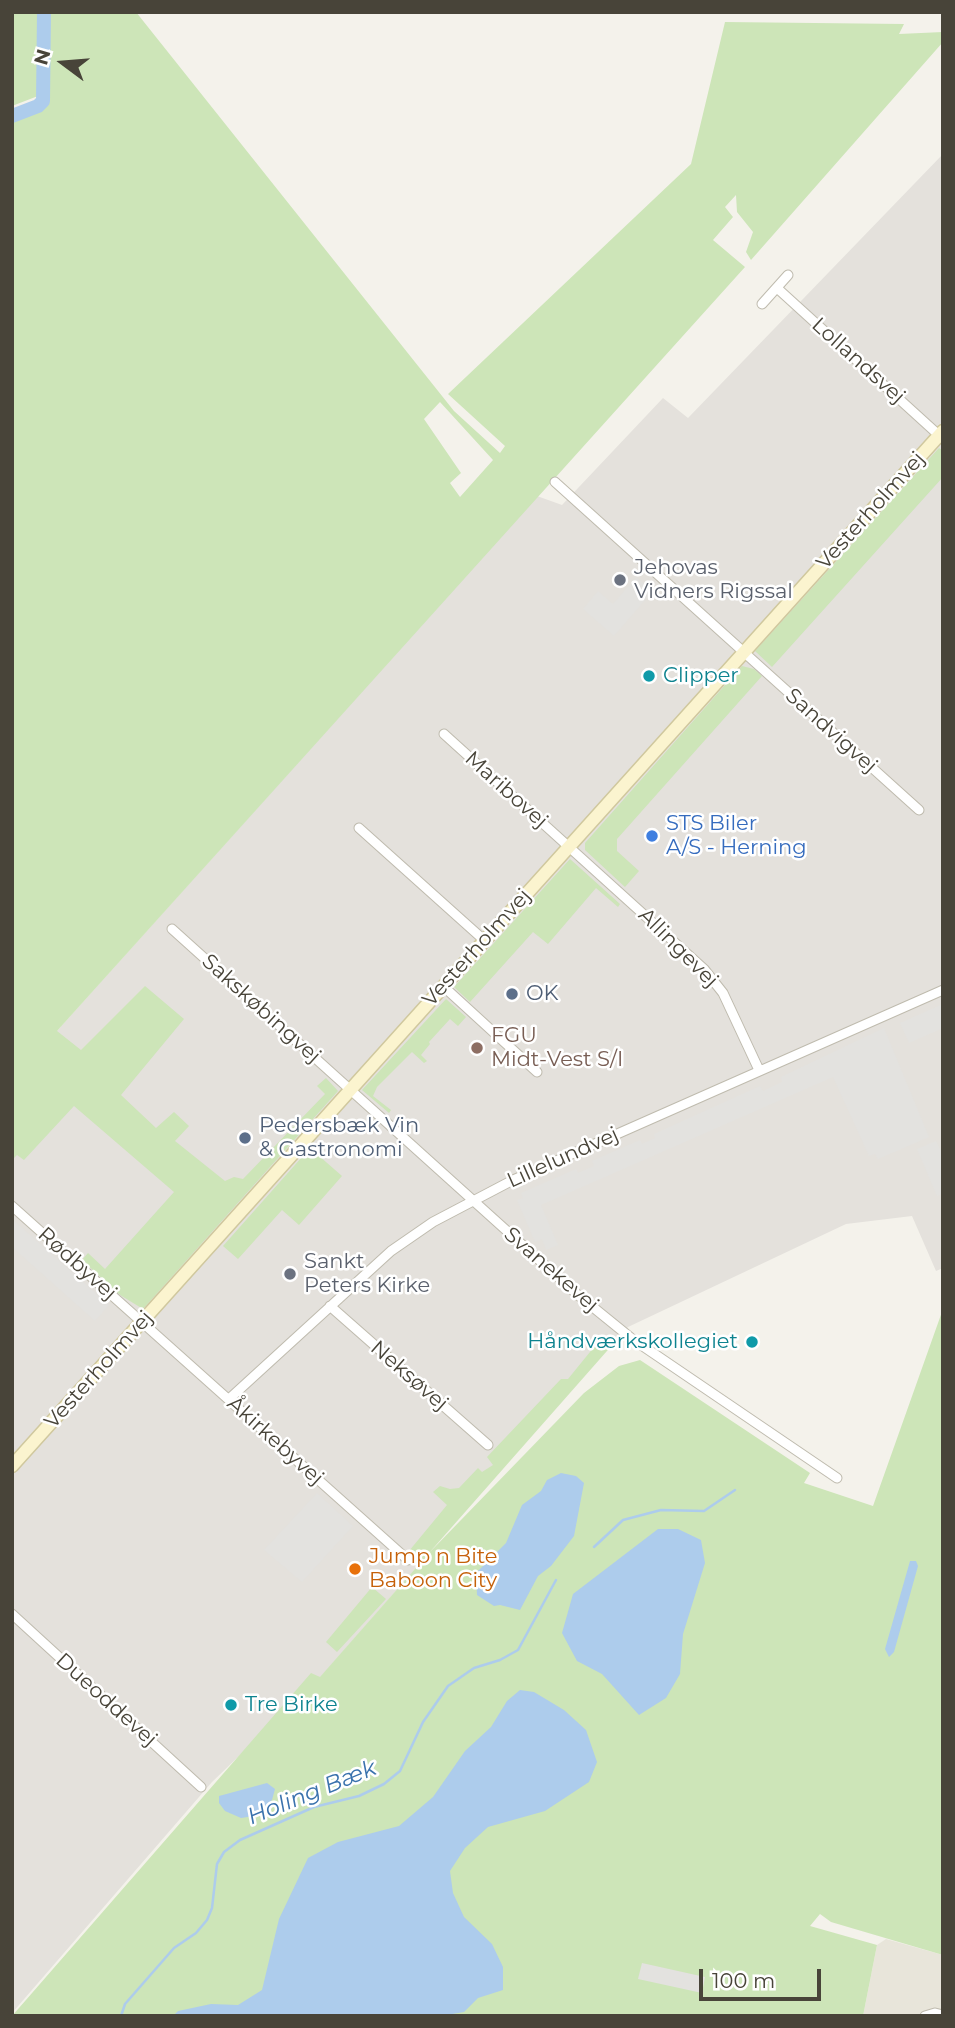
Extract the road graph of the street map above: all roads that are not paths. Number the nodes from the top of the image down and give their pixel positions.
1 (788, 275) dead end
2 (777, 288) junction
3 (762, 304) dead end
4 (942, 435) edge
5 (555, 482) dead end
6 (744, 652) junction
7 (444, 734) dead end
8 (919, 810) dead end
9 (359, 828) dead end
10 (569, 846) junction
11 (172, 929) dead end
12 (485, 941) junction
13 (443, 986) junction
14 (943, 990) edge
15 (759, 1070) junction
16 (537, 1072) dead end
17 (350, 1089) junction
18 (473, 1200) junction
19 (12, 1206) edge
20 (330, 1306) junction
21 (143, 1322) junction
22 (229, 1399) junction
23 (488, 1445) dead end
24 (12, 1466) edge
25 (837, 1478) dead end
26 (408, 1560) dead end
27 (12, 1614) edge
28 (201, 1787) dead end
29 (943, 2015) edge
30 (925, 2016) edge

1 - 2 street
2 - 3 street
2 - 4 street, Lollandsvej
4 - 6 street, Vesterholmvej
5 - 6 street, Sandvigvej
6 - 8 street, Sandvigvej
6 - 10 street, Vesterholmvej
7 - 10 street, Maribovej
9 - 12 street
10 - 12 street, Vesterholmvej
10 - 15 street, Allingevej
11 - 17 street, Sakskøbingvej
12 - 13 street, Vesterholmvej
13 - 16 street
13 - 17 street, Vesterholmvej
14 - 15 street, Lillelundvej
15 - 18 street, Lillelundvej
17 - 18 street, Svanekevej
17 - 21 street, Vesterholmvej
18 - 20 street, Lillelundvej
18 - 25 street, Svanekevej
19 - 21 street, Rødbyvej
20 - 22 street, Lillelundvej
20 - 23 street, Neksøvej
21 - 22 street, Åkirkebyvej
21 - 24 street, Vesterholmvej
22 - 26 street, Åkirkebyvej
27 - 28 street, Dueoddevej
29 - 30 street

